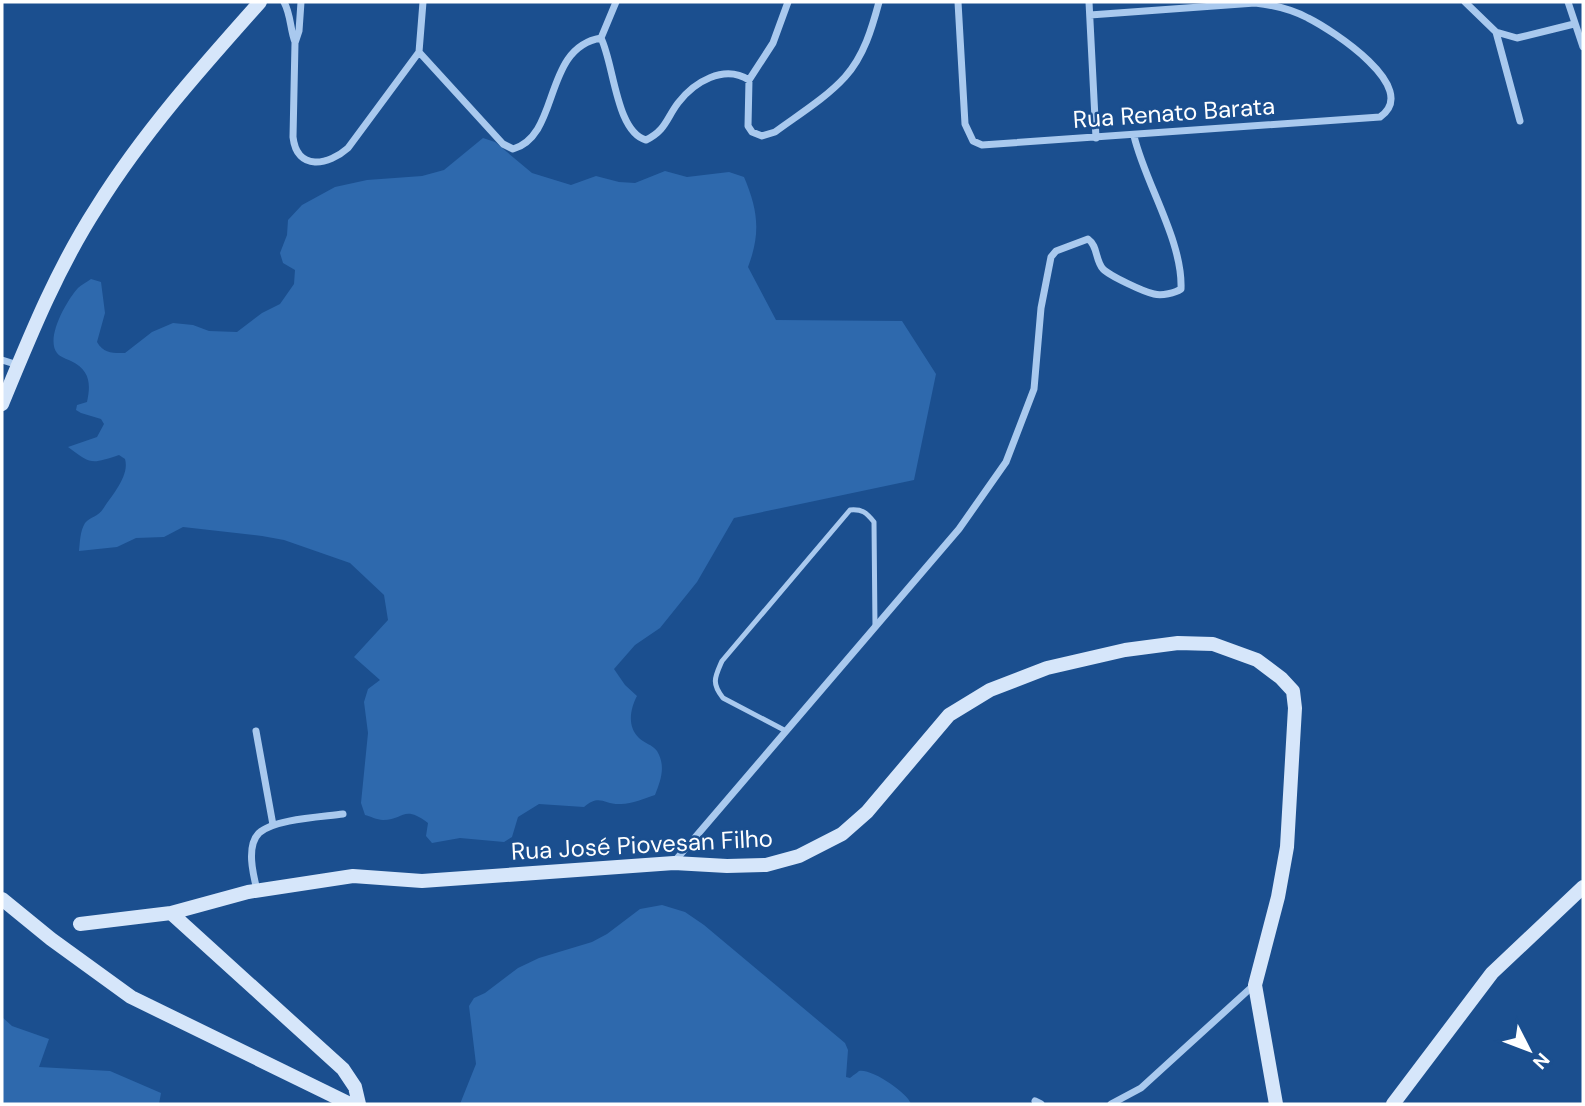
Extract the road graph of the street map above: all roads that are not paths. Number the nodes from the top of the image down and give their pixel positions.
1 (260, 2) edge
2 (284, 2) edge
3 (301, 2) edge
4 (423, 2) edge
5 (616, 2) edge
6 (788, 2) edge
7 (878, 2) edge
8 (958, 2) edge
9 (1089, 2) edge
10 (1465, 2) edge
11 (1568, 2) edge
12 (1158, 6) edge
13 (1090, 15) junction
14 (1574, 24) junction
15 (1496, 32) junction
16 (601, 38) junction
17 (295, 43) junction
18 (1583, 47) edge
19 (419, 52) junction
20 (749, 80) junction
21 (1520, 121) dead end
22 (1133, 136) junction
23 (1096, 138) junction
24 (2, 360) edge
25 (18, 365) junction
26 (2, 404) edge
27 (875, 628) junction
28 (256, 732) dead end
29 (786, 732) junction
30 (343, 814) dead end
31 (273, 825) junction
32 (674, 863) junction
33 (1583, 887) edge
34 (257, 890) junction
35 (2, 899) edge
36 (171, 913) junction
37 (80, 924) dead end
38 (1255, 985) junction
39 (349, 1104) edge
40 (359, 1104) edge
41 (1111, 1104) edge
42 (1276, 1104) edge
43 (1393, 1104) edge

1 - 25 street
2 - 17 street
3 - 17 street
4 - 19 street
5 - 16 street
6 - 20 street
7 - 20 street
8 - 23 street, Rua Renato Barata
9 - 13 street
10 - 15 street
11 - 14 street
12 - 13 street
12 - 22 street, Rua Renato Barata
13 - 23 street
14 - 15 street
14 - 18 street
15 - 21 street
16 - 19 street
16 - 20 street
17 - 19 street
22 - 23 street, Rua Renato Barata
22 - 27 street
24 - 25 street
25 - 26 street
27 - 29 street
27 - 29 lane
28 - 31 street
29 - 32 street
30 - 31 street
31 - 34 street
32 - 34 street, Rua José Piovesan Filho
32 - 38 street, Rua José Piovesan Filho
33 - 43 street
34 - 36 street, Rua José Piovesan Filho
35 - 39 street
36 - 37 street, Rua José Piovesan Filho
36 - 40 street
38 - 41 street
38 - 42 street, Rua José Piovesan Filho

